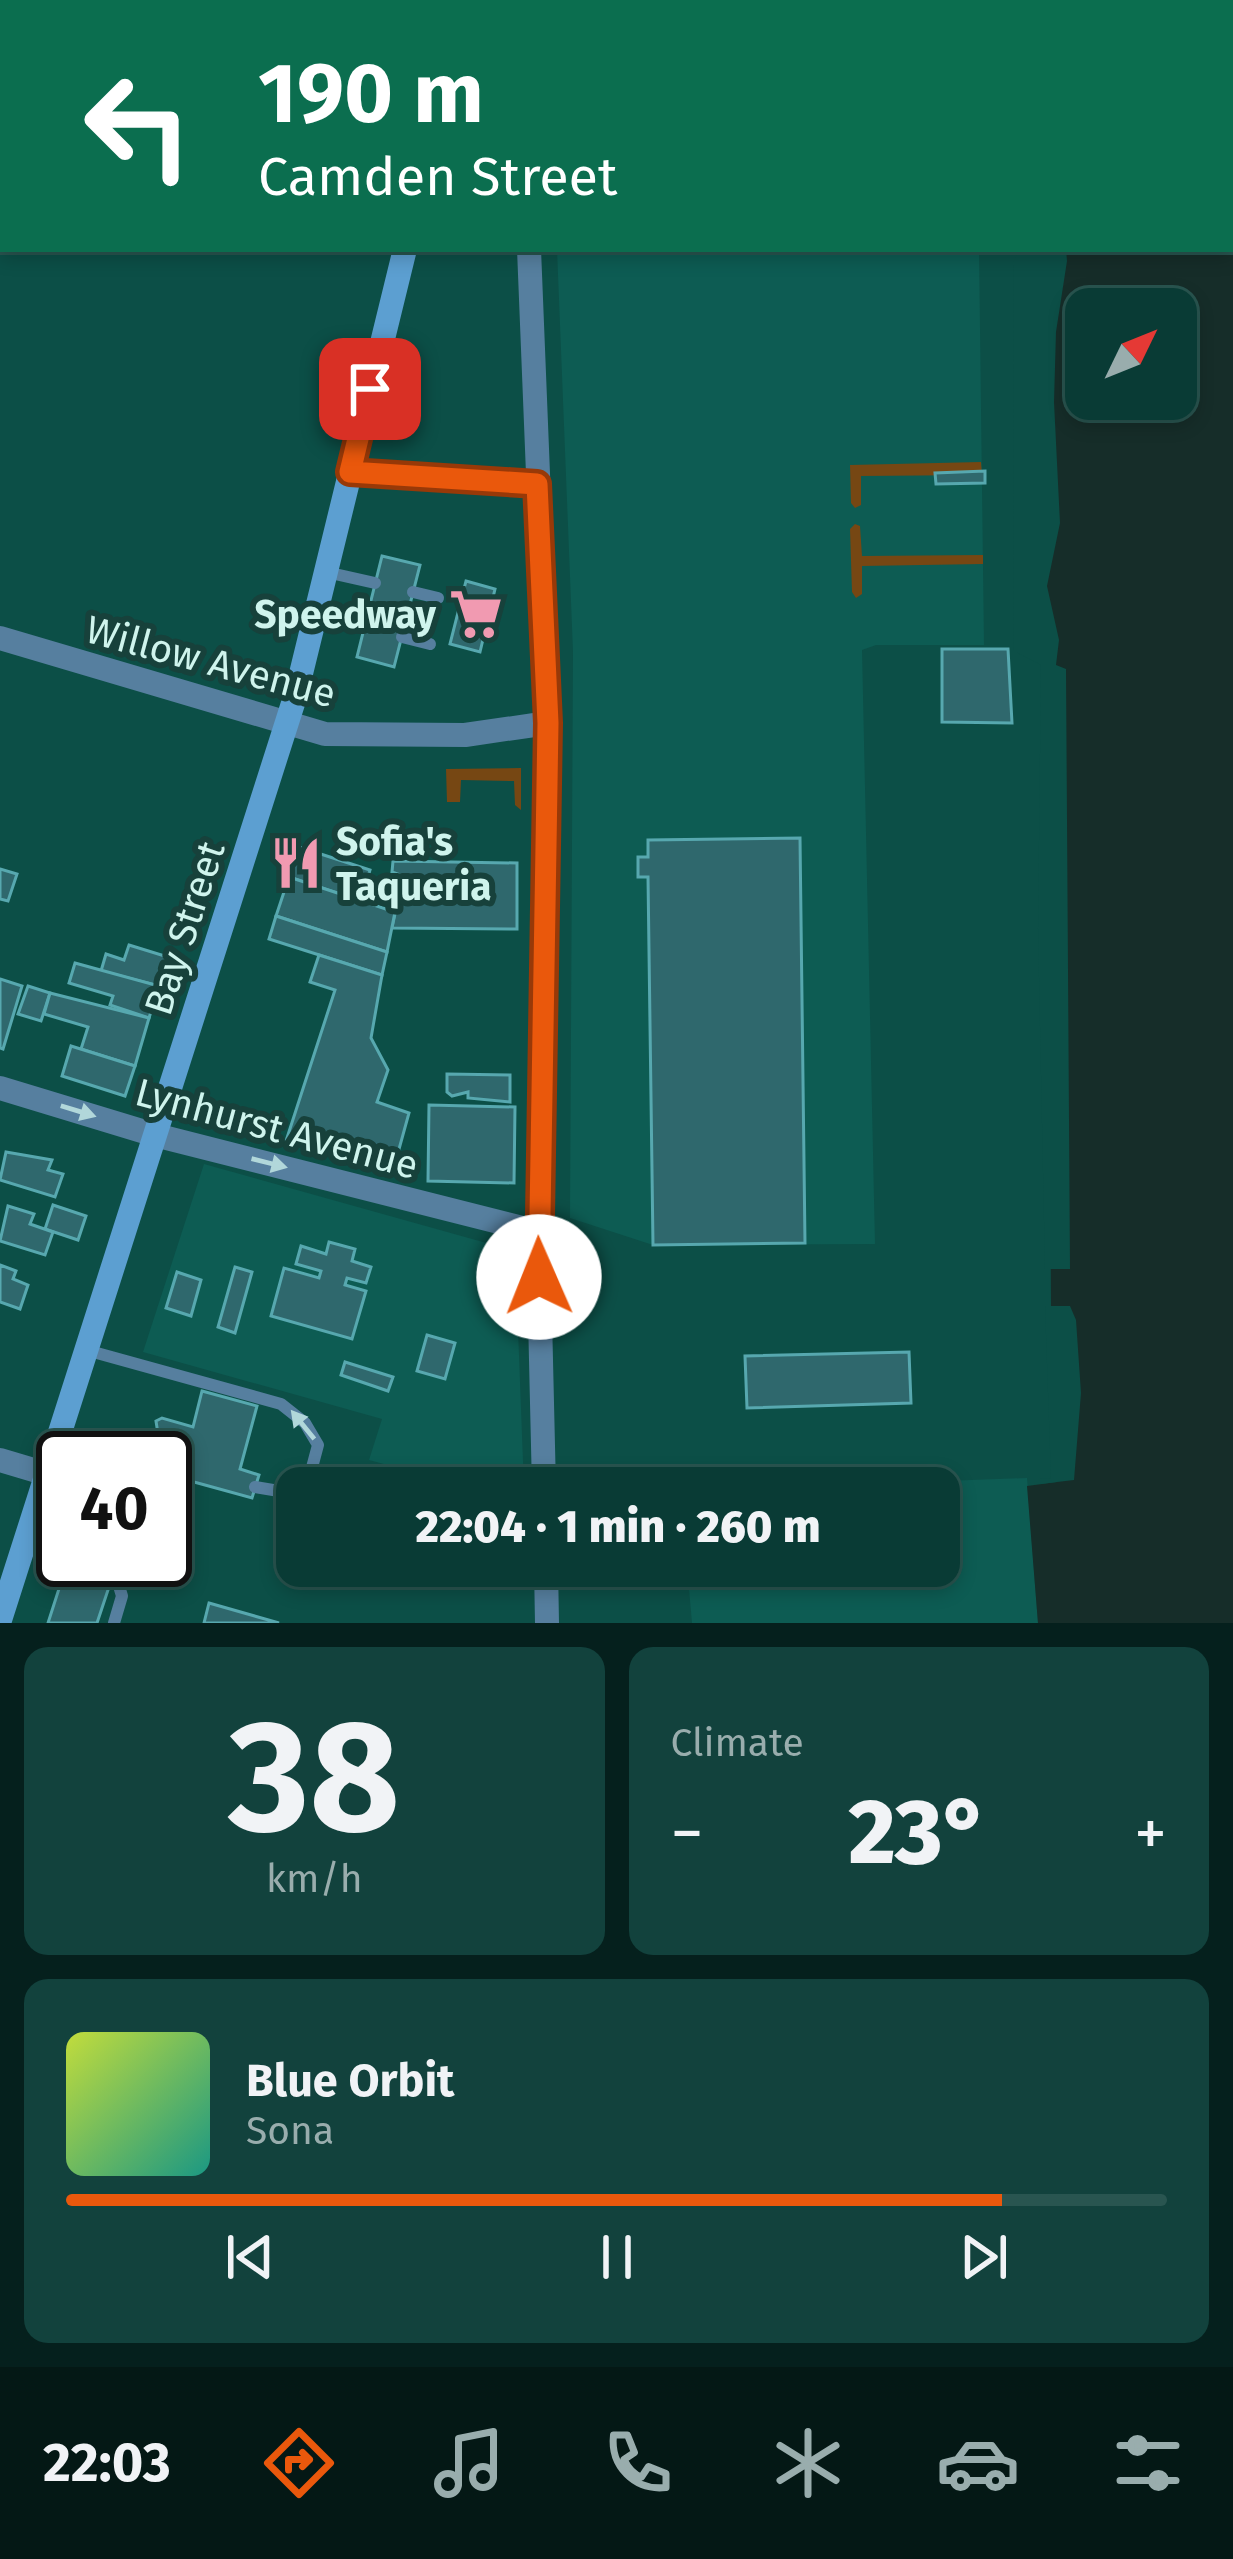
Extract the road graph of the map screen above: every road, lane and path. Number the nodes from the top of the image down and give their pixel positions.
1 (405, 252) edge
2 (529, 252) edge
3 (350, 472) junction
4 (537, 484) junction
5 (325, 572) junction
6 (375, 583) dead end
7 (413, 592) dead end
8 (438, 598) dead end
9 (315, 614) junction
10 (364, 627) dead end
11 (402, 637) dead end
12 (0, 638) edge
13 (430, 644) dead end
14 (548, 723) junction
15 (286, 724) junction
16 (0, 1088) edge
17 (155, 1135) junction
18 (538, 1232) junction
19 (86, 1350) junction
20 (60, 1431) edge
21 (0, 1460) edge
22 (544, 1467) edge
23 (36, 1471) edge
24 (255, 1487) dead end
25 (36, 1507) edge
26 (24, 1547) junction
27 (36, 1551) edge
28 (119, 1587) edge
29 (546, 1587) edge
30 (0, 1620) edge
31 (114, 1623) edge
32 (547, 1623) edge

1 - 3 main road, Bay Street
2 - 4 street
3 - 4 street
3 - 5 main road, Bay Street
4 - 14 street
5 - 6 lane
5 - 9 main road, Bay Street
7 - 8 lane
9 - 10 lane
9 - 15 main road, Bay Street
11 - 13 lane
12 - 15 street, Willow Avenue
14 - 15 street, Willow Avenue
14 - 18 street
15 - 17 main road, Bay Street
16 -> 17 street, Lynhurst Avenue
17 -> 18 street, Lynhurst Avenue
17 - 19 main road, Bay Street
18 - 22 street
19 - 20 main road, Bay Street
24 -> 19 lane
21 - 23 street
25 - 26 main road, Bay Street
26 - 27 lane
26 - 30 main road, Bay Street
28 - 31 lane
29 - 32 street

